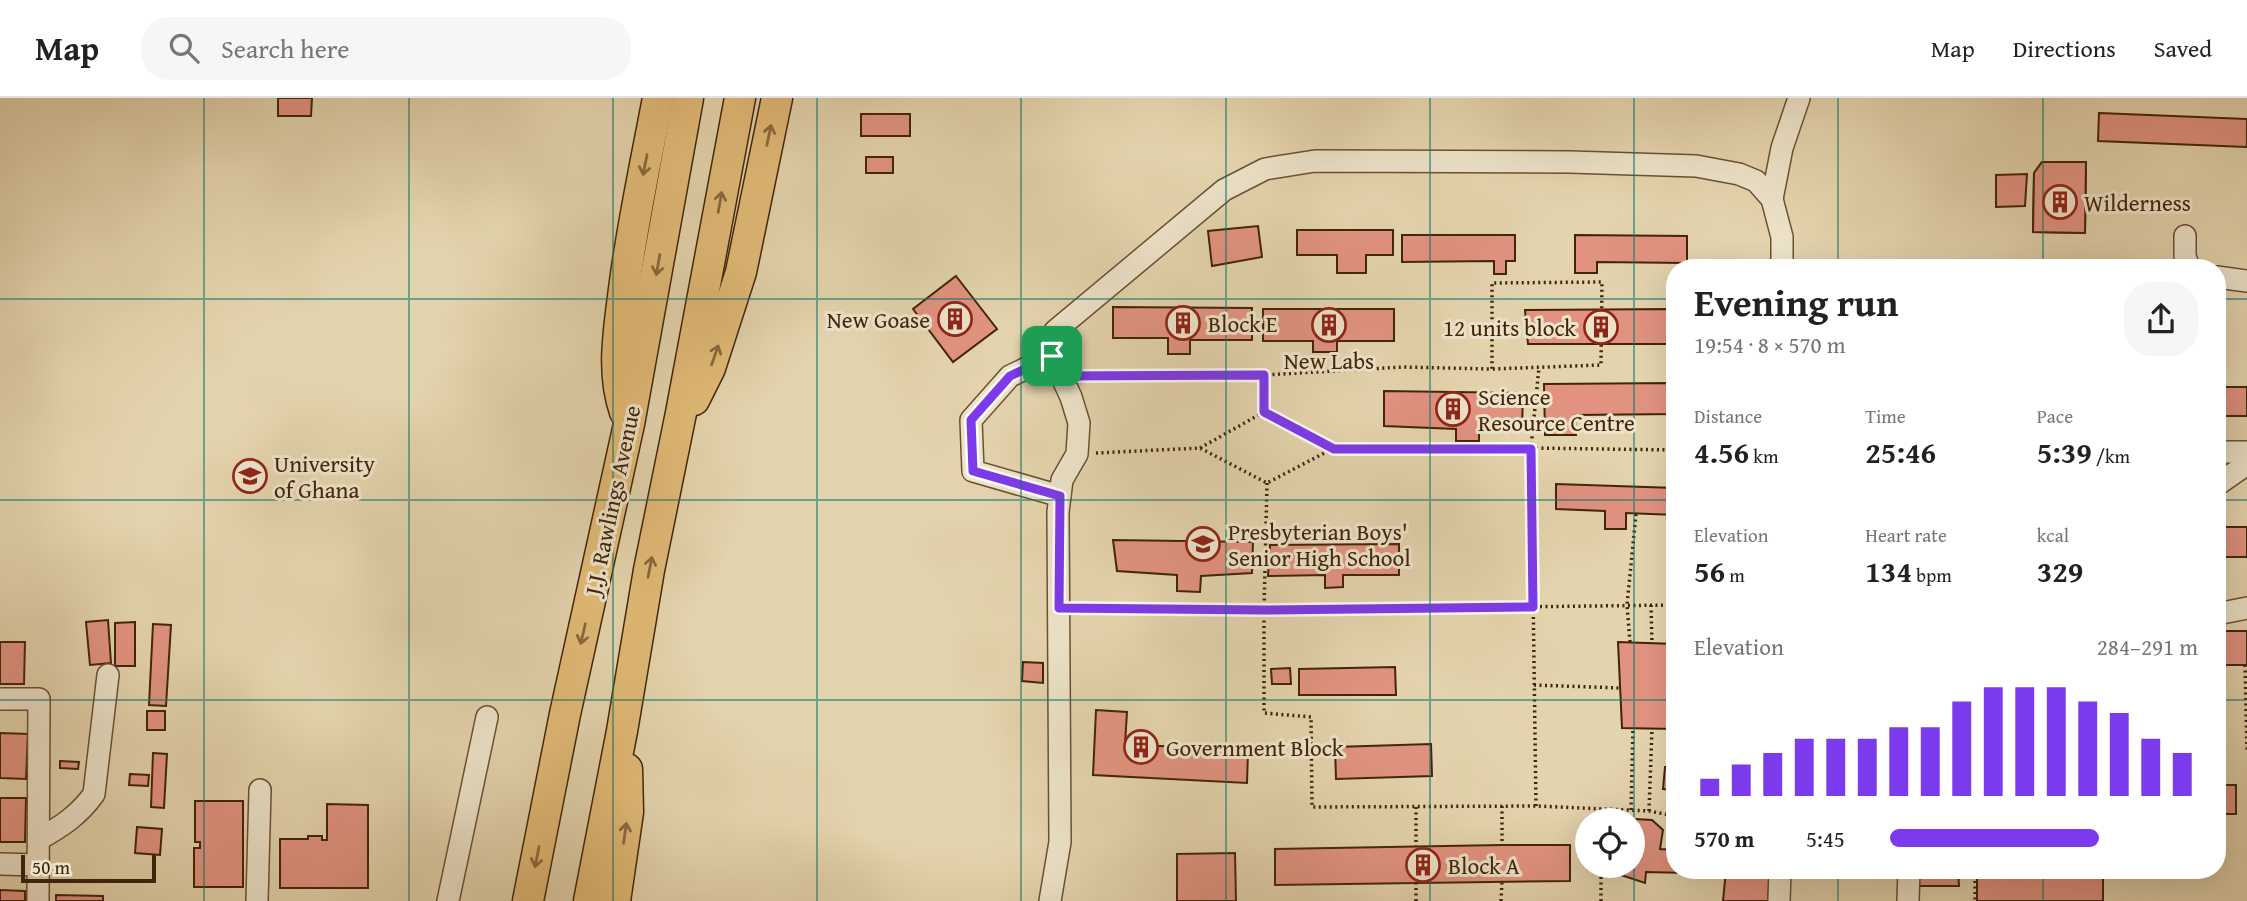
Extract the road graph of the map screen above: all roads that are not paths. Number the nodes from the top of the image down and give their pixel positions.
1 (658, 98) edge
2 (740, 98) edge
3 (777, 98) edge
4 (1799, 98) edge
5 (685, 112) edge
6 (1772, 199) junction
7 (2185, 236) dead end
8 (1783, 259) edge
9 (2186, 259) edge
10 (2226, 278) edge
11 (2247, 281) edge
12 (1056, 366) junction
13 (681, 413) junction
14 (629, 424) junction
15 (2226, 452) edge
16 (2247, 452) edge
17 (2247, 464) edge
18 (2226, 479) edge
19 (1060, 496) junction
20 (2247, 608) edge
21 (2226, 612) edge
22 (108, 675) dead end
23 (0, 699) edge
24 (487, 718) dead end
25 (622, 731) junction
26 (260, 790) dead end
27 (39, 839) junction
28 (0, 864) edge
29 (38, 865) junction
30 (1780, 879) edge
31 (1909, 879) edge
32 (38, 901) edge
33 (257, 901) edge
34 (449, 901) edge
35 (528, 901) edge
36 (589, 901) edge
37 (615, 901) edge
38 (1050, 901) edge
39 (1779, 901) edge
40 (1908, 901) edge

1 -> 14 highway
13 -> 2 highway
13 -> 3 highway
4 - 6 lane
5 -> 14 highway, J.J. Rawlings Avenue
6 - 8 lane
6 - 12 lane
7 - 9 lane
10 - 11 lane
12 - 19 lane
12 - 19 lane
25 -> 13 highway
14 -> 35 highway, J.J. Rawlings Avenue
15 - 16 lane
17 - 18 lane
19 - 38 lane
20 - 21 lane
22 - 27 lane
23 - 27 lane
24 - 34 lane
25 - 36 highway
37 -> 25 highway
26 - 33 lane
27 - 29 lane
28 - 29 lane
29 - 32 lane
30 - 39 lane
31 - 40 lane

